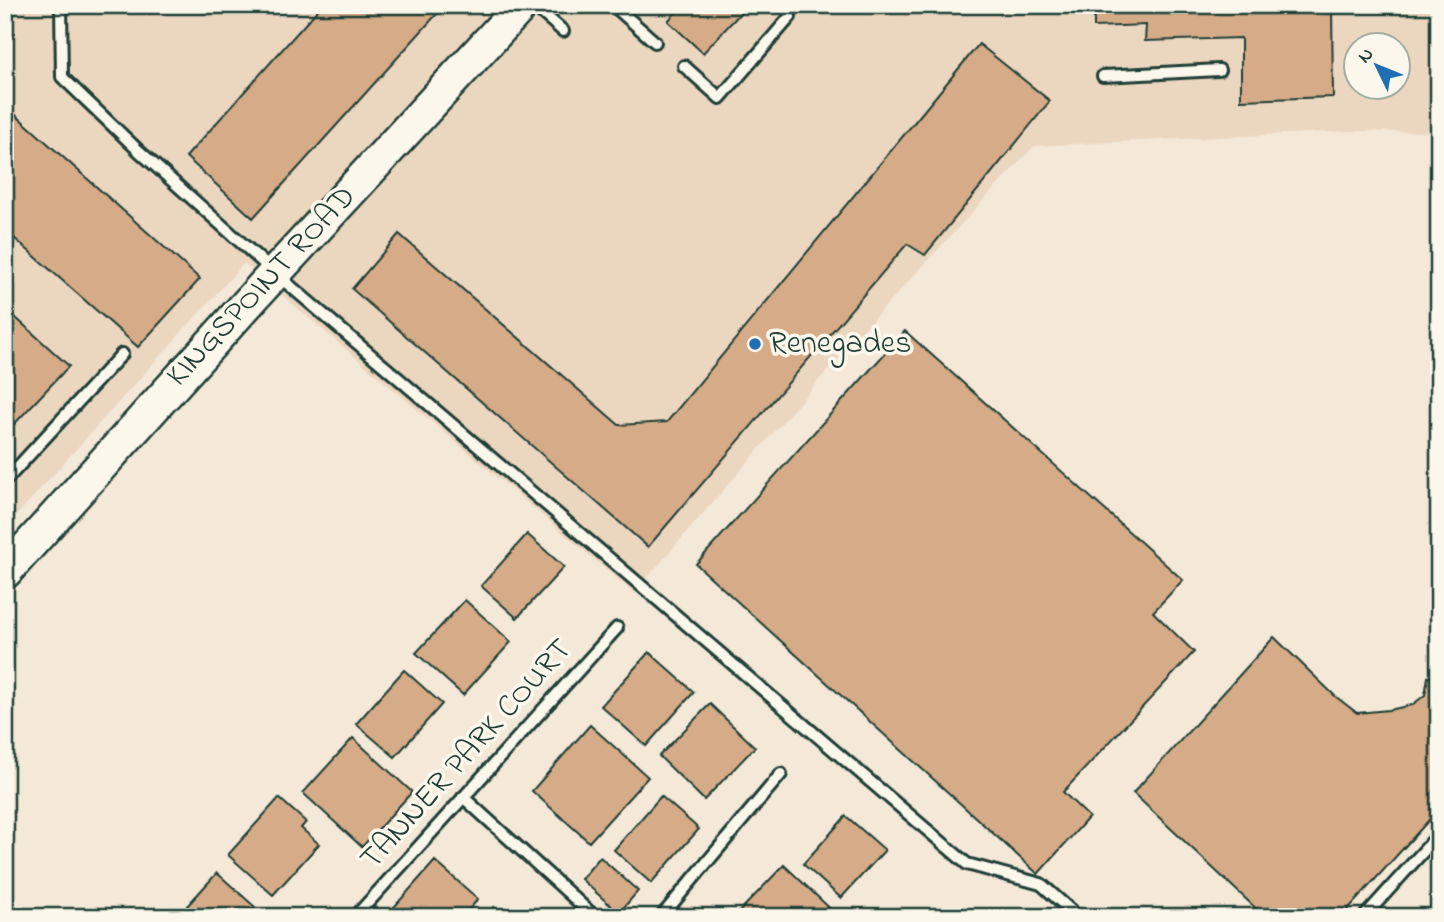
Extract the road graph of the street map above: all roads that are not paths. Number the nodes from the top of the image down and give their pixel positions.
1 (61, 5) edge
2 (522, 5) edge
3 (533, 5) edge
4 (613, 5) edge
5 (634, 5) edge
6 (789, 5) edge
7 (625, 15) junction
8 (563, 31) dead end
9 (655, 41) dead end
10 (684, 66) dead end
11 (1219, 70) dead end
12 (1103, 76) dead end
13 (275, 273) junction
14 (122, 354) dead end
15 (5, 481) edge
16 (5, 572) edge
17 (617, 628) dead end
18 (781, 774) dead end
19 (463, 797) junction
20 (1439, 834) edge
21 (355, 917) edge
22 (595, 917) edge
23 (661, 917) edge
24 (1077, 917) edge
25 (1364, 917) edge

1 - 13 lane
2 - 13 street, KINGSPOINT ROAD
3 - 8 lane
4 - 7 lane
5 - 7 lane
6 - 10 lane
7 - 9 lane
11 - 12 lane
13 - 16 street, KINGSPOINT ROAD
13 - 24 lane
14 - 15 lane
17 - 19 lane, TANNER PARK COURT
18 - 23 lane
19 - 21 lane, TANNER PARK COURT
19 - 22 lane
20 - 25 lane

